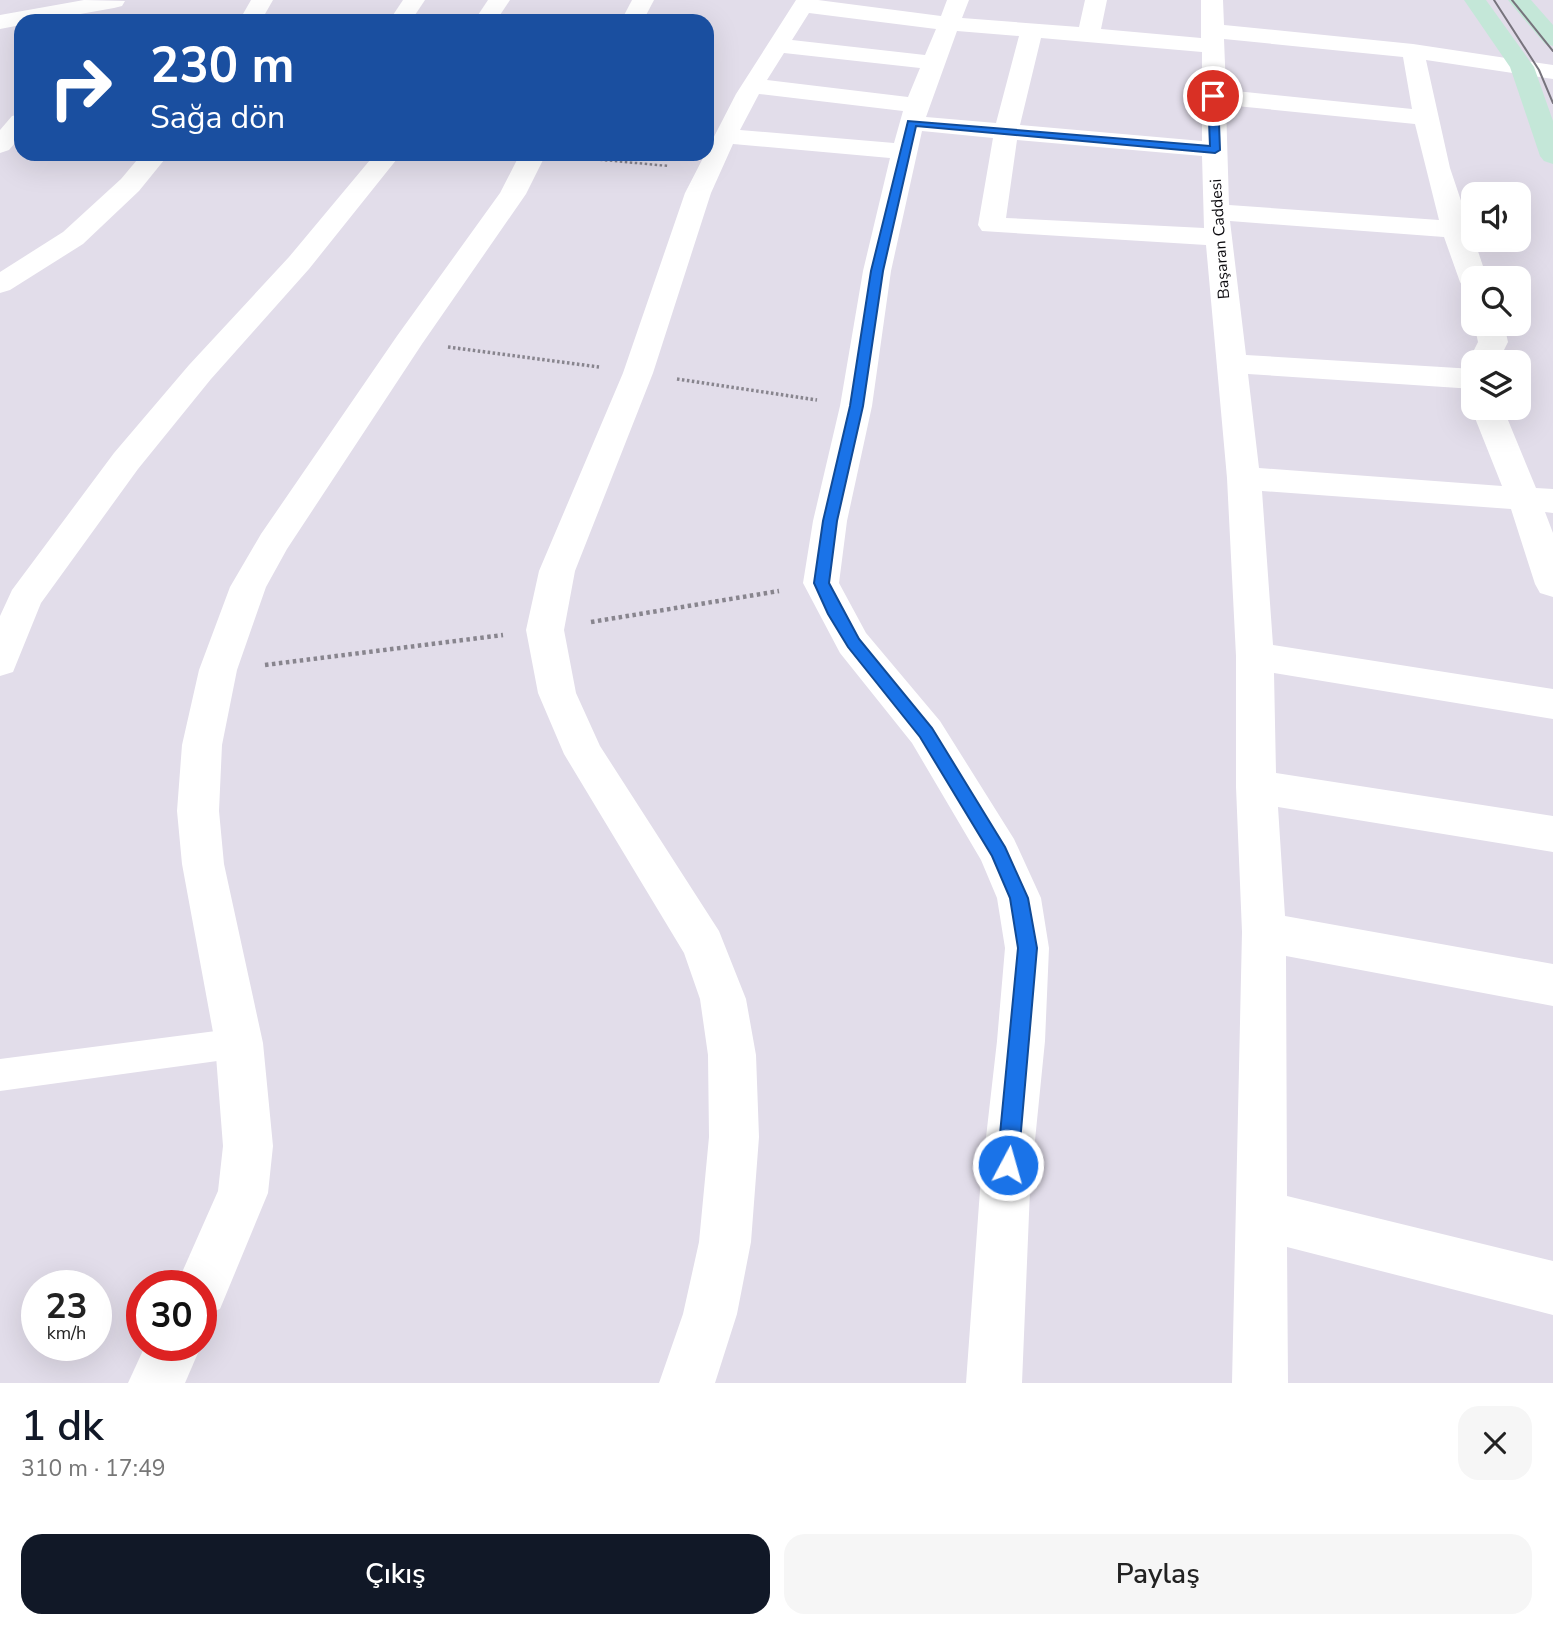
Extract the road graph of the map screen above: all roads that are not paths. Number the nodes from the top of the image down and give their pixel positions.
1 (1096, 0) edge
2 (1212, 0) edge
3 (1475, 0) edge
4 (1519, 0) edge
5 (115, 1) edge
6 (805, 3) edge
7 (953, 12) edge
8 (44, 14) edge
9 (1032, 30) junction
10 (1089, 35) junction
11 (1212, 39) junction
12 (1553, 39) edge
13 (777, 45) junction
14 (1413, 51) junction
15 (933, 63) junction
16 (1522, 67) junction
17 (1553, 72) edge
18 (754, 86) junction
19 (1213, 96) junction
20 (1424, 118) junction
21 (911, 127) junction
22 (14, 129) edge
23 (1006, 132) junction
24 (727, 136) junction
25 (0, 145) edge
26 (1215, 150) junction
27 (1553, 156) edge
28 (714, 159) edge
29 (150, 161) edge
30 (382, 161) edge
31 (530, 161) edge
32 (713, 161) edge
33 (1217, 224) junction
34 (1453, 229) junction
35 (13, 266) edge
36 (1468, 266) edge
37 (0, 284) edge
38 (1230, 363) junction
39 (1461, 378) edge
40 (1494, 420) edge
41 (1244, 478) junction
42 (1539, 500) edge
43 (1553, 584) edge
44 (1255, 656) junction
45 (0, 662) edge
46 (1553, 704) edge
47 (1256, 787) junction
48 (1553, 834) edge
49 (1264, 932) junction
50 (1553, 985) edge
51 (239, 1043) junction
52 (0, 1075) edge
53 (1262, 1215) junction
54 (210, 1270) edge
55 (1553, 1288) edge
56 (167, 1361) edge
57 (156, 1383) edge
58 (687, 1383) edge
59 (994, 1383) edge
60 (1260, 1383) edge

1 - 10 street
2 - 11 street, Başaran Caddesi
3 - 16 main road
4 - 12 main road
5 - 8 street
6 - 7 street
6 - 13 street
7 - 9 street
7 - 15 street
9 - 10 street
9 - 23 street
10 - 11 street
11 - 14 street
11 - 19 street, Başaran Caddesi
13 - 15 street
13 - 18 street
14 - 16 street
14 - 20 street
15 - 21 street
16 - 17 street
16 - 27 main road
18 - 21 street
18 - 24 street
19 - 20 street
19 - 26 street, Başaran Caddesi
20 - 34 street
21 - 23 street
21 - 24 street
21 - 59 street
22 - 25 street
23 - 26 street
23 - 33 street
24 - 28 street
26 - 33 street, Başaran Caddesi
29 - 35 street
30 - 45 street
31 - 51 street
32 - 58 street
33 - 34 street
33 - 38 street, Başaran Caddesi
34 - 36 street
35 - 37 street
38 - 39 street
38 - 41 street, Başaran Caddesi
40 - 42 street
41 - 42 street
41 - 44 street, Başaran Caddesi
42 - 43 street
44 - 46 street
44 - 47 street, Başaran Caddesi
47 - 48 street
47 - 49 street, Başaran Caddesi
49 - 50 street
49 - 53 street, Başaran Caddesi
51 - 52 lane
51 - 54 street
53 - 55 street
53 - 60 street, Başaran Caddesi
56 - 57 street

